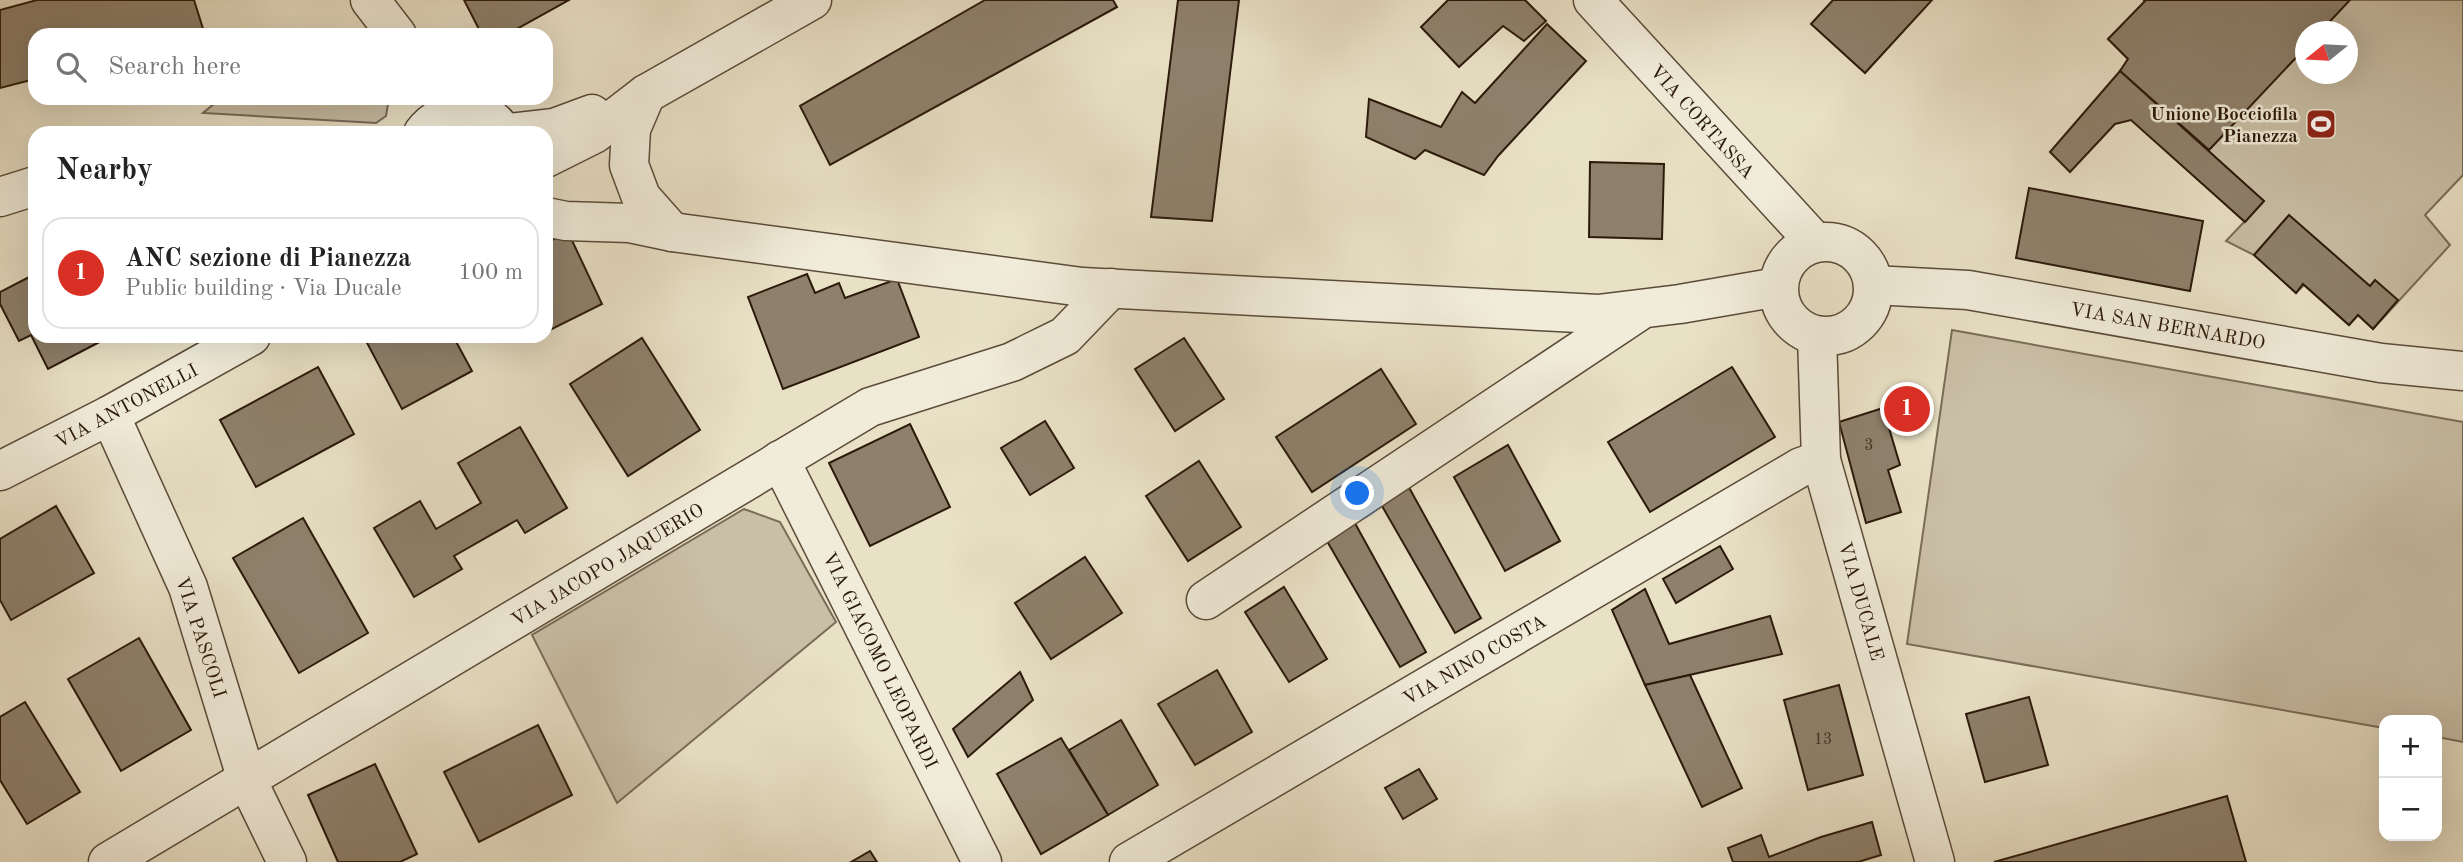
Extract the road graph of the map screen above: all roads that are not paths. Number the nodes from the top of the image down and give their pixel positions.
1 (370, 0) edge
2 (812, 0) edge
3 (1592, 0) edge
4 (392, 28) edge
5 (646, 94) junction
6 (490, 120) edge
7 (422, 123) edge
8 (538, 126) edge
9 (553, 128) edge
10 (553, 154) edge
11 (28, 188) edge
12 (553, 194) edge
13 (0, 197) edge
14 (553, 218) edge
15 (629, 223) junction
16 (672, 232) junction
17 (1815, 242) junction
18 (1873, 285) junction
19 (1778, 287) junction
20 (1111, 288) junction
21 (1644, 308) junction
22 (1817, 335) junction
23 (239, 343) edge
24 (2463, 371) edge
25 (110, 415) junction
26 (780, 460) junction
27 (1822, 460) junction
28 (0, 471) edge
29 (1206, 600) dead end
30 (247, 780) junction
31 (108, 862) edge
32 (287, 862) edge
33 (982, 862) edge
34 (1129, 862) edge
35 (1936, 862) edge

1 - 4 street
2 - 5 street
3 - 17 street, VIA CORTASSA
5 - 9 street
5 - 10 street
5 - 16 street
6 - 7 street
6 - 8 street
11 - 13 street
12 - 15 street
14 - 15 street
15 - 16 street
16 - 20 street
17 - 18 street
17 - 19 street
18 - 22 street
18 - 24 street, VIA SAN BERNARDO
19 - 21 street
19 - 22 street
20 - 21 street
20 - 26 street, VIA JACOPO JAQUERIO
21 - 29 street
22 - 27 street, VIA DUCALE
23 - 25 street, VIA ANTONELLI
25 - 28 street, VIA ANTONELLI
25 - 30 street, VIA PASCOLI
26 - 30 street, VIA JACOPO JAQUERIO
26 - 33 street, VIA GIACOMO LEOPARDI
27 - 34 street, VIA NINO COSTA
27 - 35 street, VIA DUCALE
30 - 31 street, VIA JACOPO JAQUERIO
30 - 32 street, VIA PASCOLI

